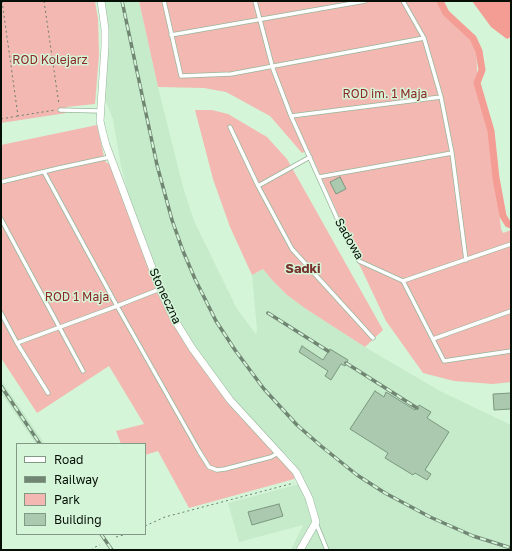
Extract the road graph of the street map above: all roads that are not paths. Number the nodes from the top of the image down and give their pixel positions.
1 (101, 1) edge
2 (164, 1) edge
3 (256, 1) edge
4 (365, 1) edge
5 (403, 1) edge
6 (260, 20) junction
7 (171, 35) junction
8 (424, 38) junction
9 (272, 67) junction
10 (441, 97) junction
11 (60, 110) road end
12 (100, 111) junction
13 (291, 116) junction
14 (230, 127) dead end
15 (452, 153) junction
16 (111, 157) junction
17 (310, 157) junction
18 (44, 172) junction
19 (319, 177) junction
20 (1, 182) edge
21 (258, 186) junction
22 (1, 220) edge
23 (511, 244) edge
24 (466, 260) junction
25 (404, 282) junction
26 (160, 289) junction
27 (117, 306) junction
28 (511, 311) edge
29 (1, 313) edge
30 (60, 327) junction
31 (373, 338) dead end
32 (433, 339) junction
33 (17, 343) junction
34 (511, 351) edge
35 (84, 371) dead end
36 (48, 393) dead end
37 (278, 452) junction
38 (316, 522) junction
39 (300, 550) edge
40 (327, 550) edge

1 - 12 street, Słoneczna
2 - 7 lane
3 - 6 lane, Sadowa
4 - 6 lane
5 - 8 lane
6 - 7 lane
6 - 9 lane, Sadowa
7 - 9 lane
8 - 9 lane
8 - 10 lane
9 - 13 lane, Sadowa
10 - 13 lane
10 - 15 lane
11 - 12 lane
12 - 16 street, Słoneczna
13 - 17 lane, Sadowa
14 - 21 lane
15 - 19 lane
15 - 24 lane
16 - 18 lane
16 - 26 street, Słoneczna
17 - 19 lane, Sadowa
17 - 21 lane
18 - 20 lane
18 - 27 lane
19 - 25 lane, Sadowa
21 - 31 lane
22 - 30 lane
23 - 24 lane
24 - 25 lane
25 - 32 lane
26 - 27 lane
26 - 37 street, Słoneczna
27 - 30 lane
27 - 37 lane
28 - 32 lane
29 - 33 lane
30 - 33 lane
30 - 35 lane
32 - 34 lane
33 - 36 lane
37 - 38 street, Słoneczna
38 - 39 street
38 - 40 lane

